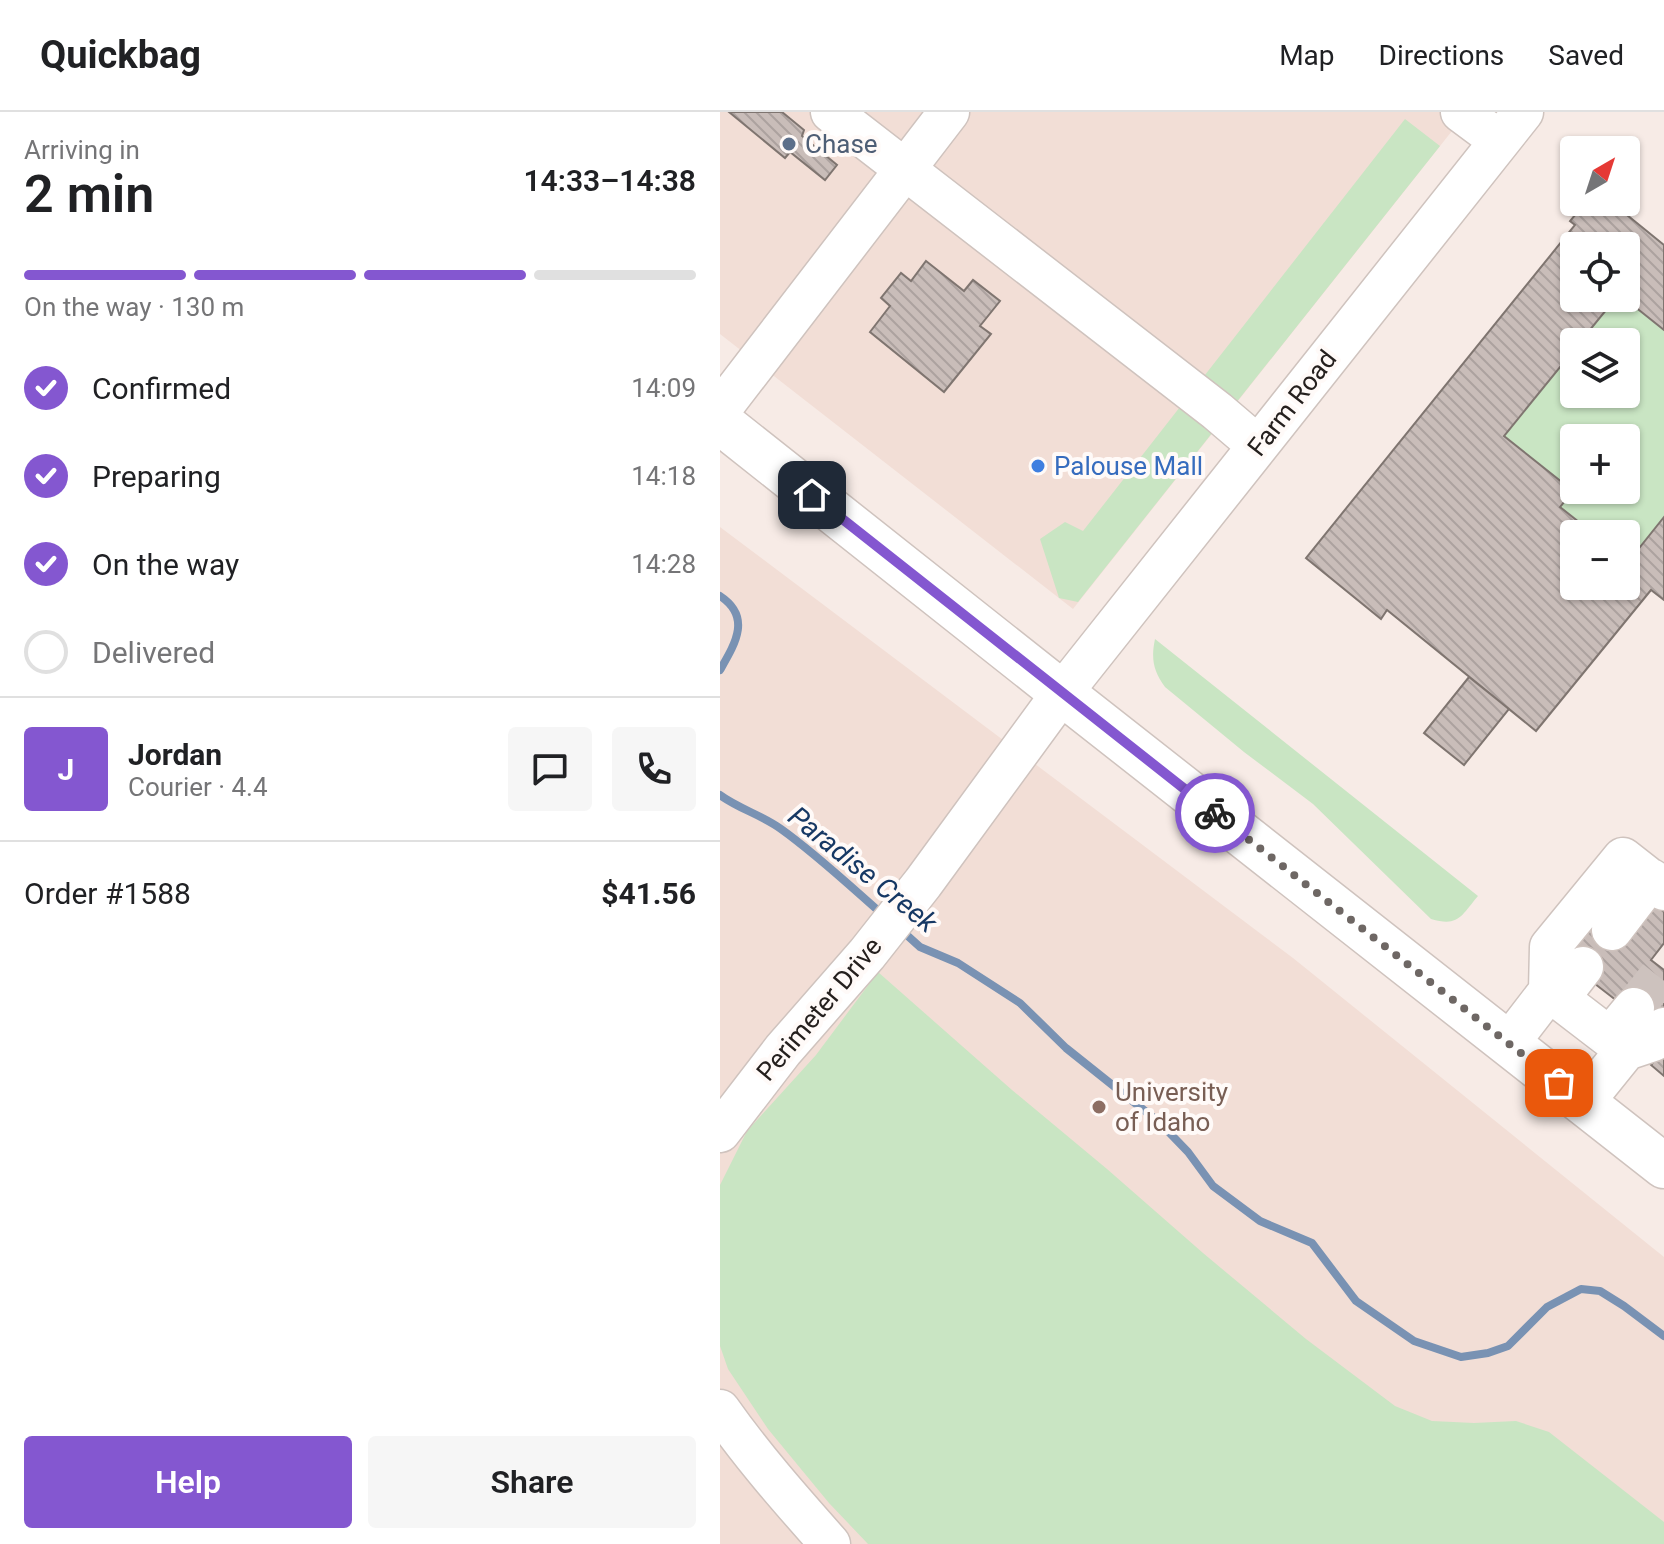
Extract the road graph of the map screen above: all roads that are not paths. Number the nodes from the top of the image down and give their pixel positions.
1 (831, 112) edge
2 (949, 112) edge
3 (1461, 112) edge
4 (1511, 126) edge
5 (905, 169) junction
6 (720, 410) edge
7 (720, 422) edge
8 (1258, 446) junction
9 (1062, 693) junction
10 (1657, 885) edge
11 (1612, 930) dead end
12 (1583, 967) dead end
13 (1554, 995) junction
14 (1634, 1031) edge
15 (1509, 1043) junction
16 (1584, 1102) junction
17 (720, 1132) edge
18 (1664, 1166) edge
19 (720, 1410) edge
20 (830, 1544) edge

1 - 5 street
2 - 5 street
3 - 4 street
4 - 8 street, Farm Road
5 - 6 street
5 - 8 street
7 - 9 main road
8 - 9 street, Farm Road
9 - 15 main road
9 - 17 street, Perimeter Drive
10 - 11 street
10 - 13 street
12 - 13 street
13 - 14 street
13 - 15 street
14 - 16 street
15 - 16 main road
16 - 18 main road
19 - 20 street

